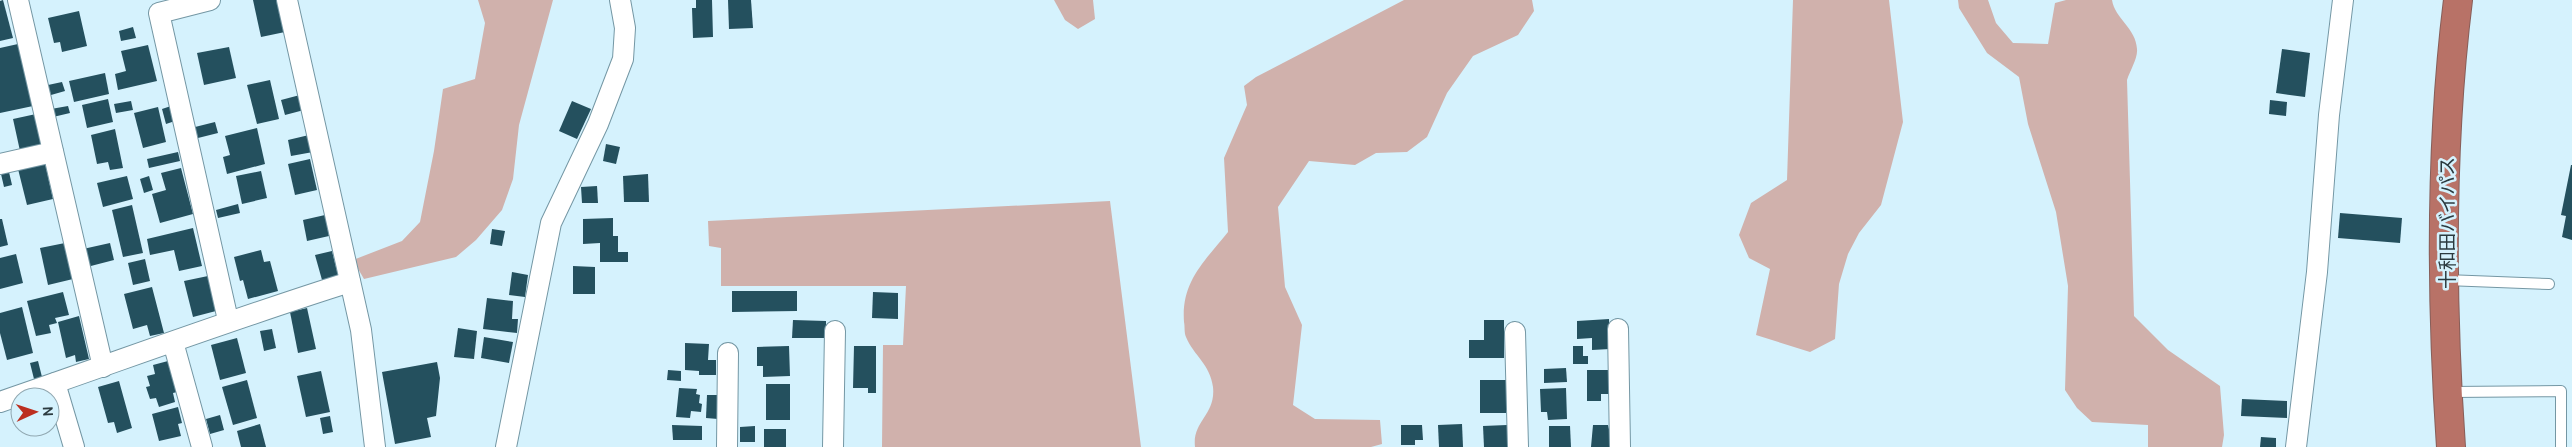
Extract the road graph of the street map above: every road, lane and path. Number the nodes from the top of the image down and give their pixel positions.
1 (18, 0) edge
2 (210, 0) edge
3 (287, 0) edge
4 (620, 0) edge
5 (2343, 0) edge
6 (2458, 0) edge
7 (53, 152) junction
8 (0, 164) edge
9 (2445, 280) junction
10 (350, 282) junction
11 (2549, 284) dead end
12 (228, 320) junction
13 (1618, 329) dead end
14 (835, 331) dead end
15 (1515, 332) dead end
16 (173, 342) junction
17 (728, 353) dead end
18 (103, 367) junction
19 (55, 383) junction
20 (2449, 392) junction
21 (0, 402) edge
22 (74, 447) edge
23 (202, 447) edge
24 (375, 447) edge
25 (506, 447) edge
26 (727, 447) edge
27 (833, 447) edge
28 (1518, 447) edge
29 (1620, 447) edge
30 (2296, 447) edge
31 (2451, 447) edge
32 (2561, 447) edge

1 - 7 street
2 - 12 street
3 - 10 street
4 - 25 street
5 - 30 street
6 - 9 highway, 十和田バイパス
7 - 8 street
7 - 18 street
9 - 11 lane
9 - 20 highway, 十和田バイパス
10 - 12 street
10 - 24 street
12 - 16 street
13 - 29 street
14 - 27 street
15 - 28 street
16 - 18 street
16 - 23 street
17 - 26 street
18 - 19 street
19 - 21 street
19 - 22 street
20 - 31 highway, 十和田バイパス
20 - 32 lane

